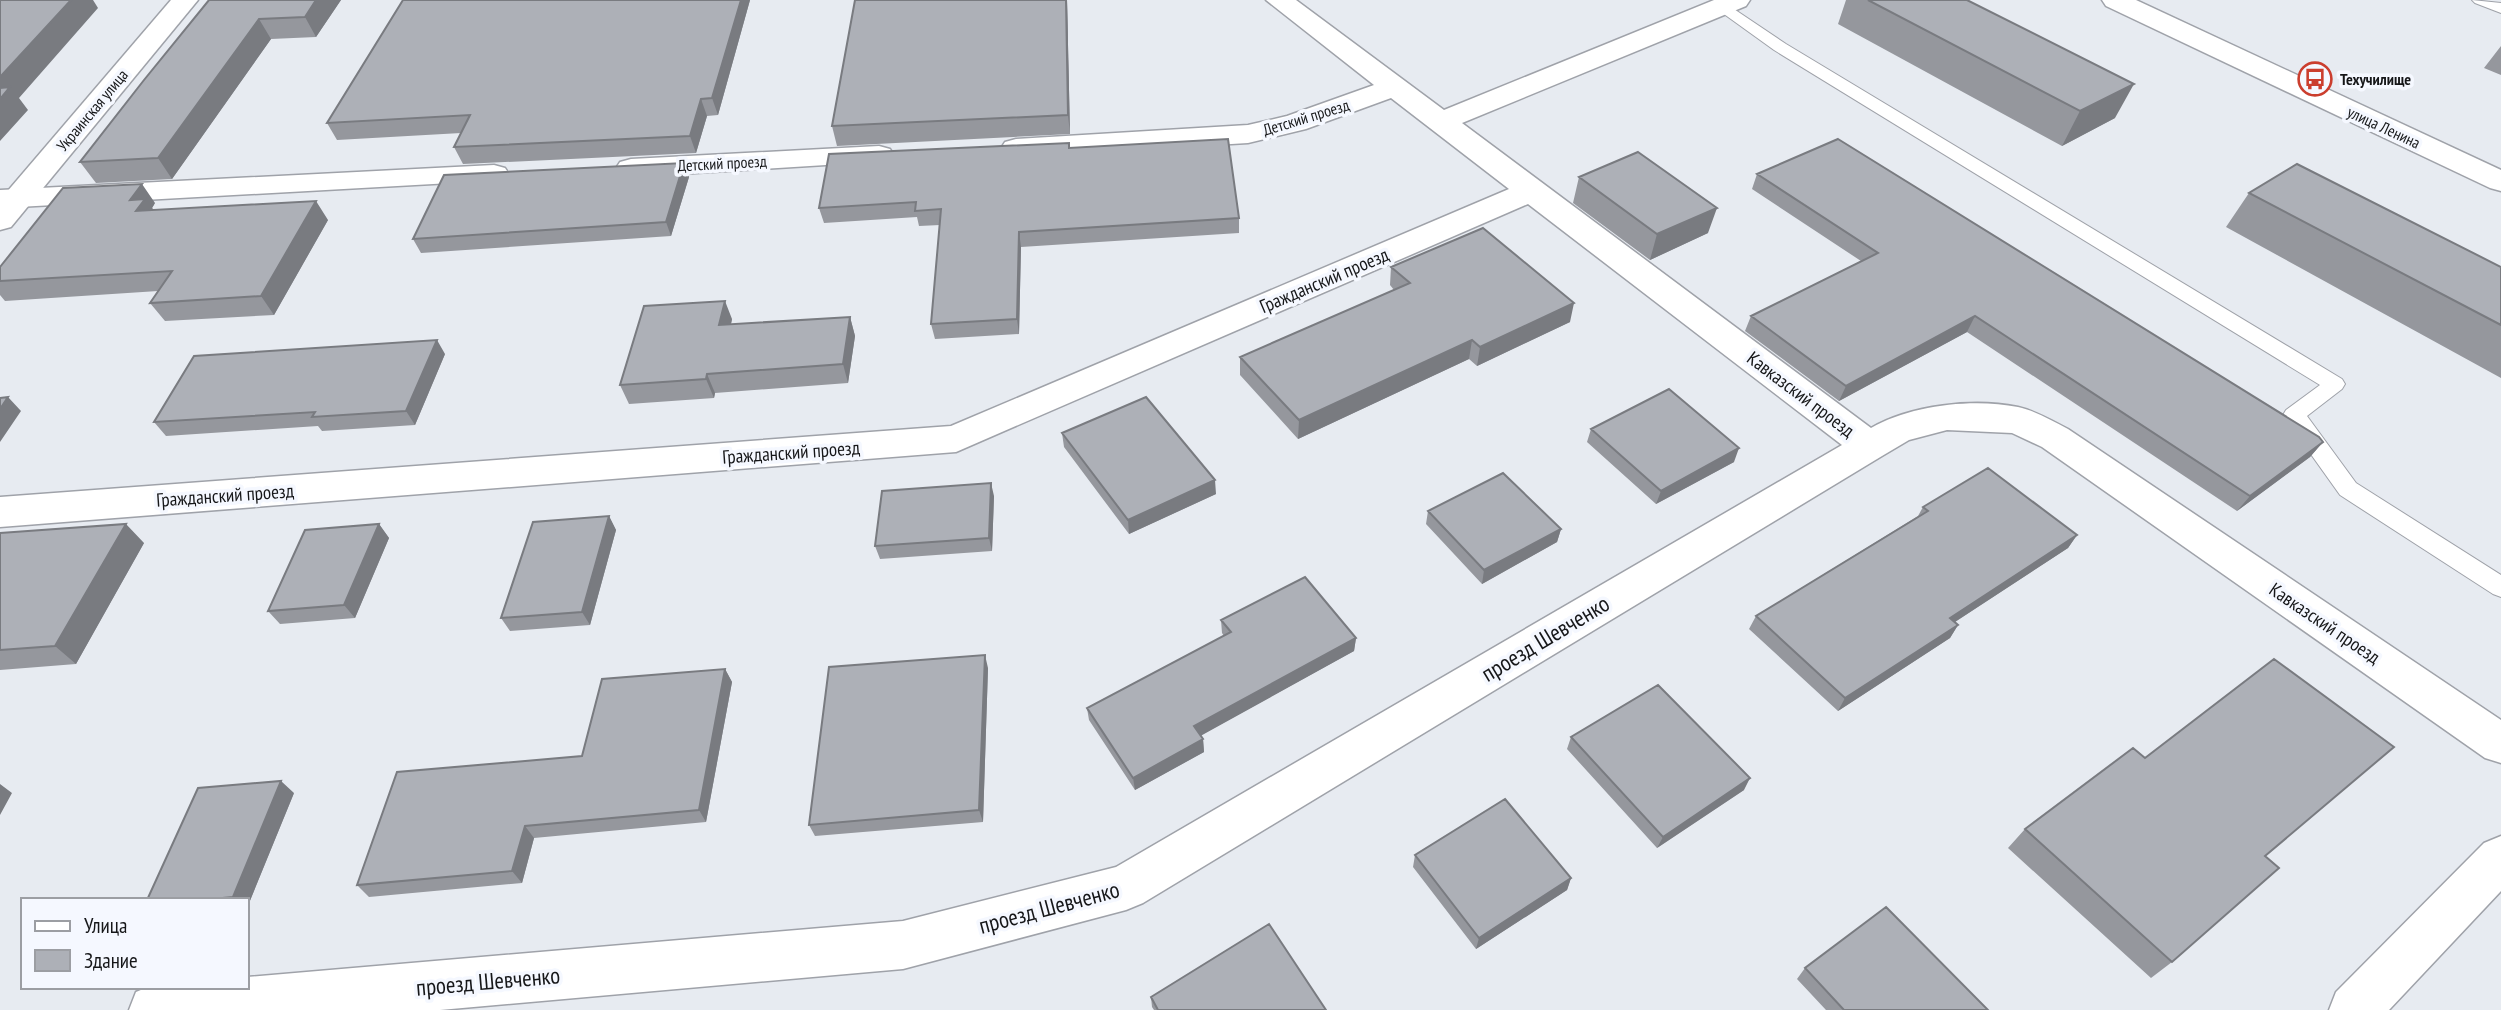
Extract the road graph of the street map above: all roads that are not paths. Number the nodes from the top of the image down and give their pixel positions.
1 (185, 0) edge
2 (1279, 0) edge
3 (2115, 0) edge
4 (2480, 0) edge
5 (1729, 3) edge
6 (2501, 8) edge
7 (1395, 87) junction
8 (1440, 122) junction
9 (995, 149) edge
10 (911, 153) edge
11 (604, 169) edge
12 (521, 173) edge
13 (2501, 182) edge
14 (1532, 191) junction
15 (6, 206) edge
16 (1869, 446) junction
17 (0, 512) edge
18 (2501, 587) edge
19 (2501, 744) edge
20 (2501, 858) edge
21 (154, 1010) edge
22 (2354, 1010) edge

1 - 15 street, Украинская улица
2 - 7 street, Кавказский проезд
3 - 13 street, улица Ленина
4 - 6 lane
5 - 8 street
5 - 18 lane
7 - 8 street, Кавказский проезд
7 - 9 street, Детский проезд
8 - 14 street, Кавказский проезд
10 - 11 street, Детский проезд
12 - 15 street
14 - 16 street, Кавказский проезд
14 - 17 street, Гражданский проезд
16 - 19 street, Кавказский проезд
16 - 21 street, проезд Шевченко
20 - 22 street

